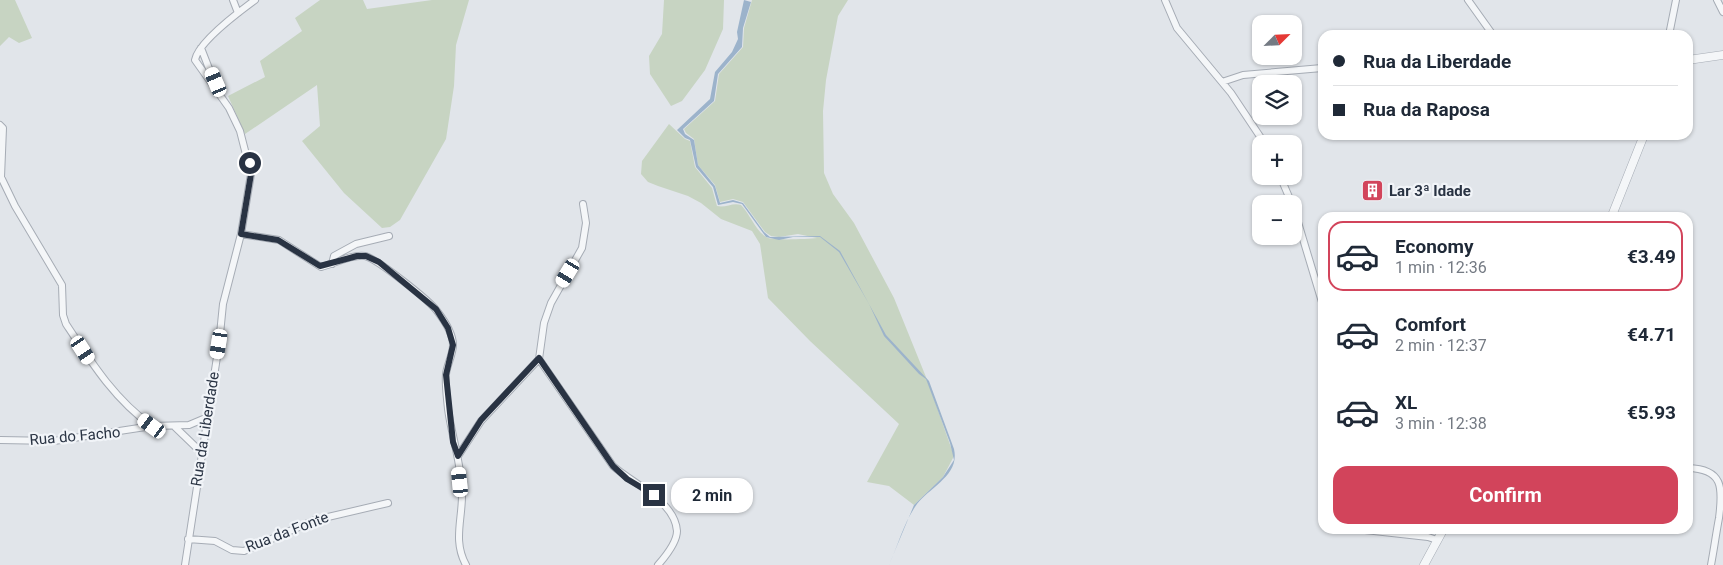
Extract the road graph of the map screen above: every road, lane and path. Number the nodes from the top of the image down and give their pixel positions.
1 (233, 0) edge
2 (255, 0) edge
3 (1165, 0) edge
4 (1468, 0) edge
5 (1676, 0) edge
6 (1717, 0) edge
7 (1723, 12) edge
8 (238, 13) junction
9 (1489, 30) edge
10 (1670, 30) edge
11 (201, 48) junction
12 (1723, 55) edge
13 (1693, 59) edge
14 (1318, 68) edge
15 (1222, 82) junction
16 (218, 92) junction
17 (0, 125) edge
18 (1259, 135) edge
19 (1642, 140) edge
20 (0, 176) edge
21 (583, 204) dead end
22 (1613, 212) edge
23 (241, 234) junction
24 (389, 236) dead end
25 (1302, 236) edge
26 (332, 264) junction
27 (1318, 289) edge
28 (539, 358) junction
29 (208, 417) junction
30 (152, 426) junction
31 (175, 427) junction
32 (0, 440) edge
33 (202, 453) junction
34 (458, 456) junction
35 (1693, 468) edge
36 (388, 503) dead end
37 (1401, 534) edge
38 (1440, 534) edge
39 (188, 539) junction
40 (1437, 540) junction
41 (185, 565) edge
42 (466, 565) edge
43 (658, 565) edge
44 (1424, 565) edge
45 (1712, 565) edge

1 - 8 street
2 - 8 street
3 - 15 street
4 - 9 street
5 - 10 street
6 - 7 street
8 - 11 street
11 - 16 street, Rua da Liberdade
11 - 16 street, Rua da Liberdade
12 - 13 street
14 - 15 street
15 - 18 street
16 - 23 street, Rua da Liberdade
17 - 20 street
19 - 22 street
20 - 30 street
21 - 28 street
23 - 26 street
23 - 29 street, Rua da Liberdade
24 - 26 street
25 - 27 street
26 - 34 street
28 - 34 street
28 - 43 street
29 - 31 street, Rua do Facho
29 - 33 street, Rua da Liberdade
30 - 31 street, Rua do Facho
30 - 32 street, Rua do Facho
31 - 33 street
33 - 39 street, Rua da Liberdade
34 - 42 street
35 - 45 street
36 - 39 street, Rua da Fonte
37 - 40 street
38 - 40 street
39 - 41 street, Rua da Liberdade
40 - 44 street

